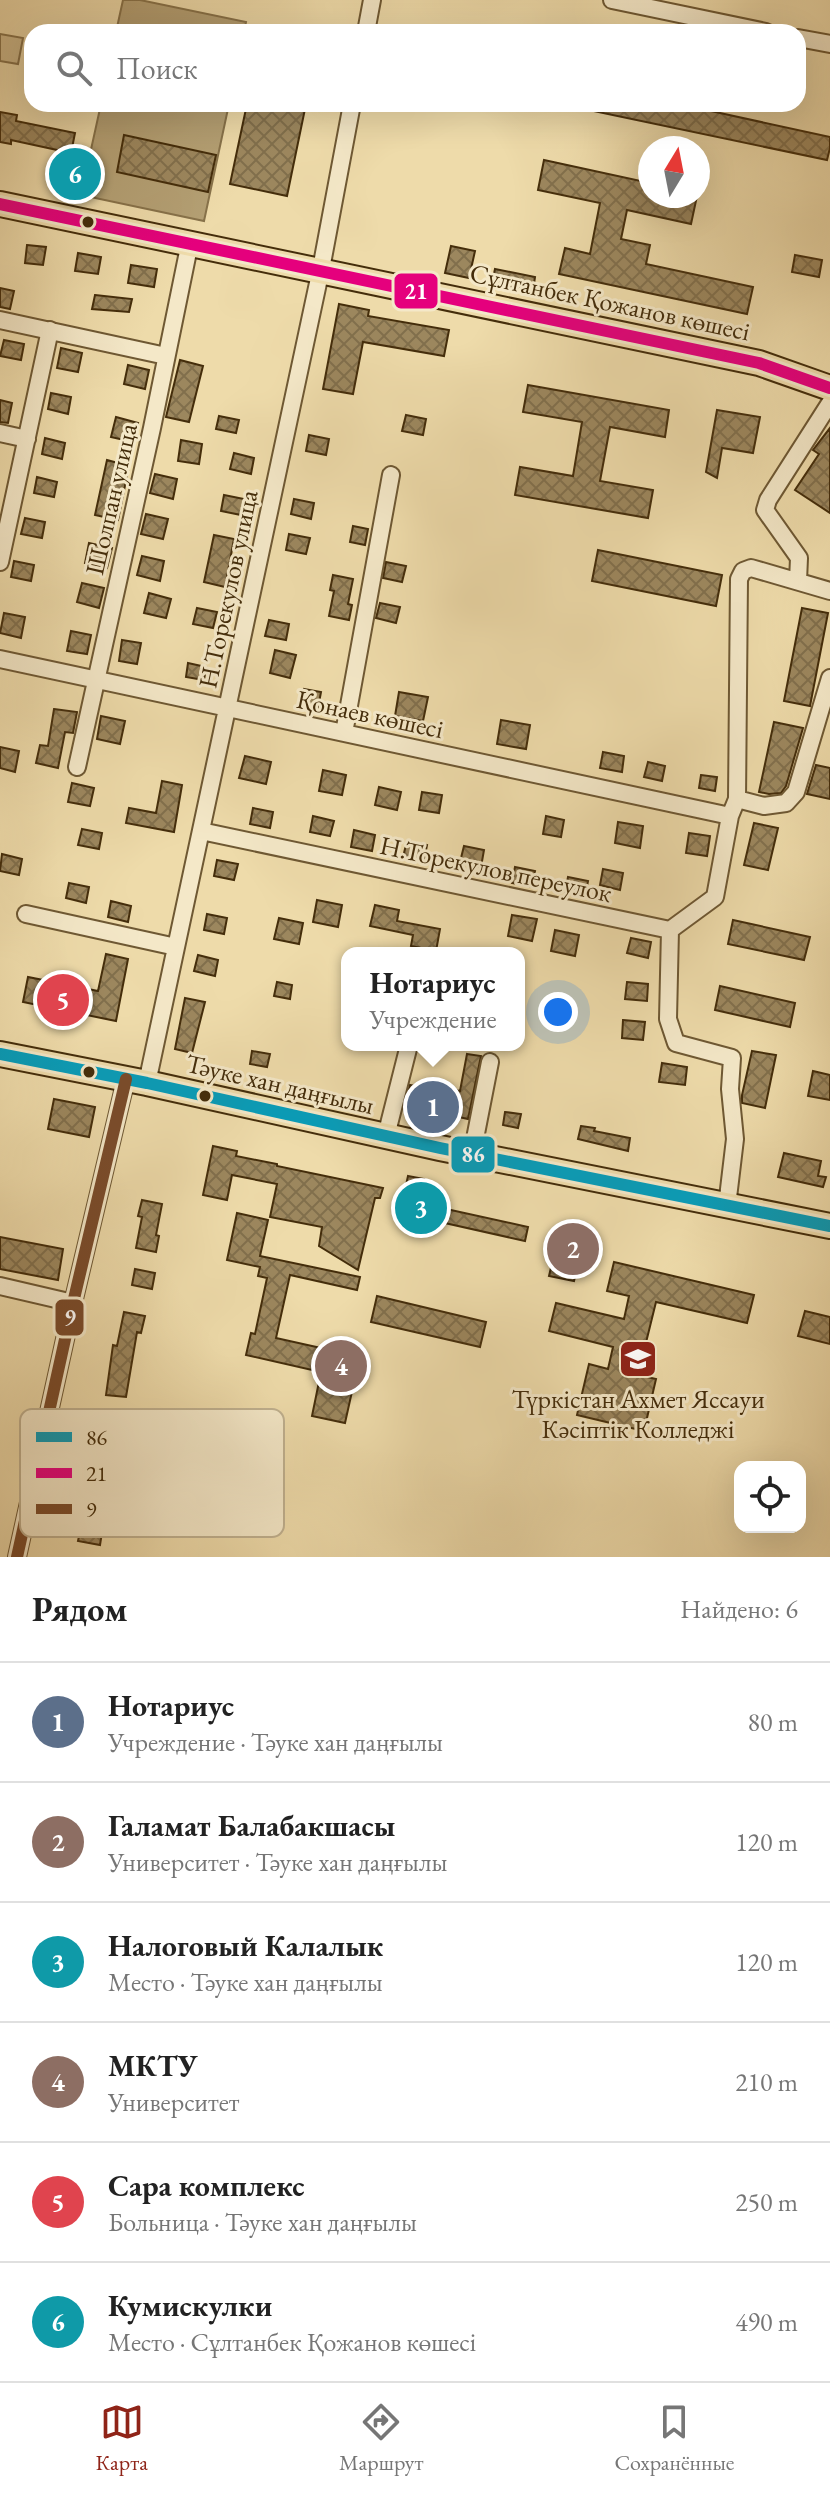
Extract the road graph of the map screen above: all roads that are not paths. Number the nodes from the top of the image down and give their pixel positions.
1 (372, 0) edge
2 (612, 0) edge
3 (368, 24) edge
4 (728, 24) edge
5 (806, 40) edge
6 (830, 44) edge
7 (350, 112) edge
8 (0, 204) edge
9 (190, 242) junction
10 (321, 269) junction
11 (0, 320) edge
12 (50, 330) junction
13 (166, 356) junction
14 (830, 388) edge
15 (830, 403) edge
16 (0, 433) edge
17 (27, 439) junction
18 (391, 475) dead end
19 (0, 562) edge
20 (798, 581) junction
21 (830, 591) edge
22 (0, 659) edge
23 (830, 678) edge
24 (95, 679) junction
25 (227, 708) junction
26 (344, 733) junction
27 (77, 767) dead end
28 (737, 799) junction
29 (730, 816) junction
30 (201, 831) junction
31 (26, 914) dead end
32 (670, 930) junction
33 (176, 947) junction
34 (407, 1051) edge
35 (0, 1054) edge
36 (490, 1062) dead end
37 (137, 1081) junction
38 (386, 1136) junction
39 (472, 1154) junction
40 (727, 1206) junction
41 (830, 1226) edge
42 (0, 1286) edge
43 (73, 1303) junction
44 (50, 1409) edge
45 (21, 1537) edge
46 (17, 1557) edge

1 - 3 street
2 - 4 street
5 - 6 street
7 - 10 street, Н.Торекулов улица
8 - 9 main road, Сұлтанбек Қожанов көшесі
9 - 10 main road, Сұлтанбек Қожанов көшесі
9 - 13 street, Шолпан улица
10 - 14 main road, Сұлтанбек Қожанов көшесі
10 - 25 street, Н.Торекулов улица
11 - 12 street
12 - 13 street
12 - 17 street
13 - 24 street, Шолпан улица
15 - 20 street
16 - 17 street
17 - 19 street
18 - 26 street
20 - 21 street
20 - 28 street
22 - 24 street, Қонаев көшесі
23 - 28 street
24 - 25 street, Қонаев көшесі
24 - 27 street, Шолпан улица
25 - 26 street, Қонаев көшесі
25 - 30 street, Н.Торекулов улица
26 - 29 street, Қонаев көшесі
28 - 29 street
29 - 32 street
30 - 32 street, Н.Торекулов переулок
30 - 33 street, Н.Торекулов улица
31 - 33 street
32 - 40 street
33 - 37 street, Н.Торекулов улица
34 - 38 street
35 - 37 main road, Тәуке хан даңғылы
36 - 39 street
37 - 38 main road, Тәуке хан даңғылы
37 - 43 street, Н.Торекулов улица
38 - 39 main road, Тәуке хан даңғылы
39 - 40 main road, Тәуке хан даңғылы
40 - 41 main road, Тәуке хан даңғылы
42 - 43 street
43 - 44 street, Н.Торекулов улица
45 - 46 street, Н.Торекулов улица

